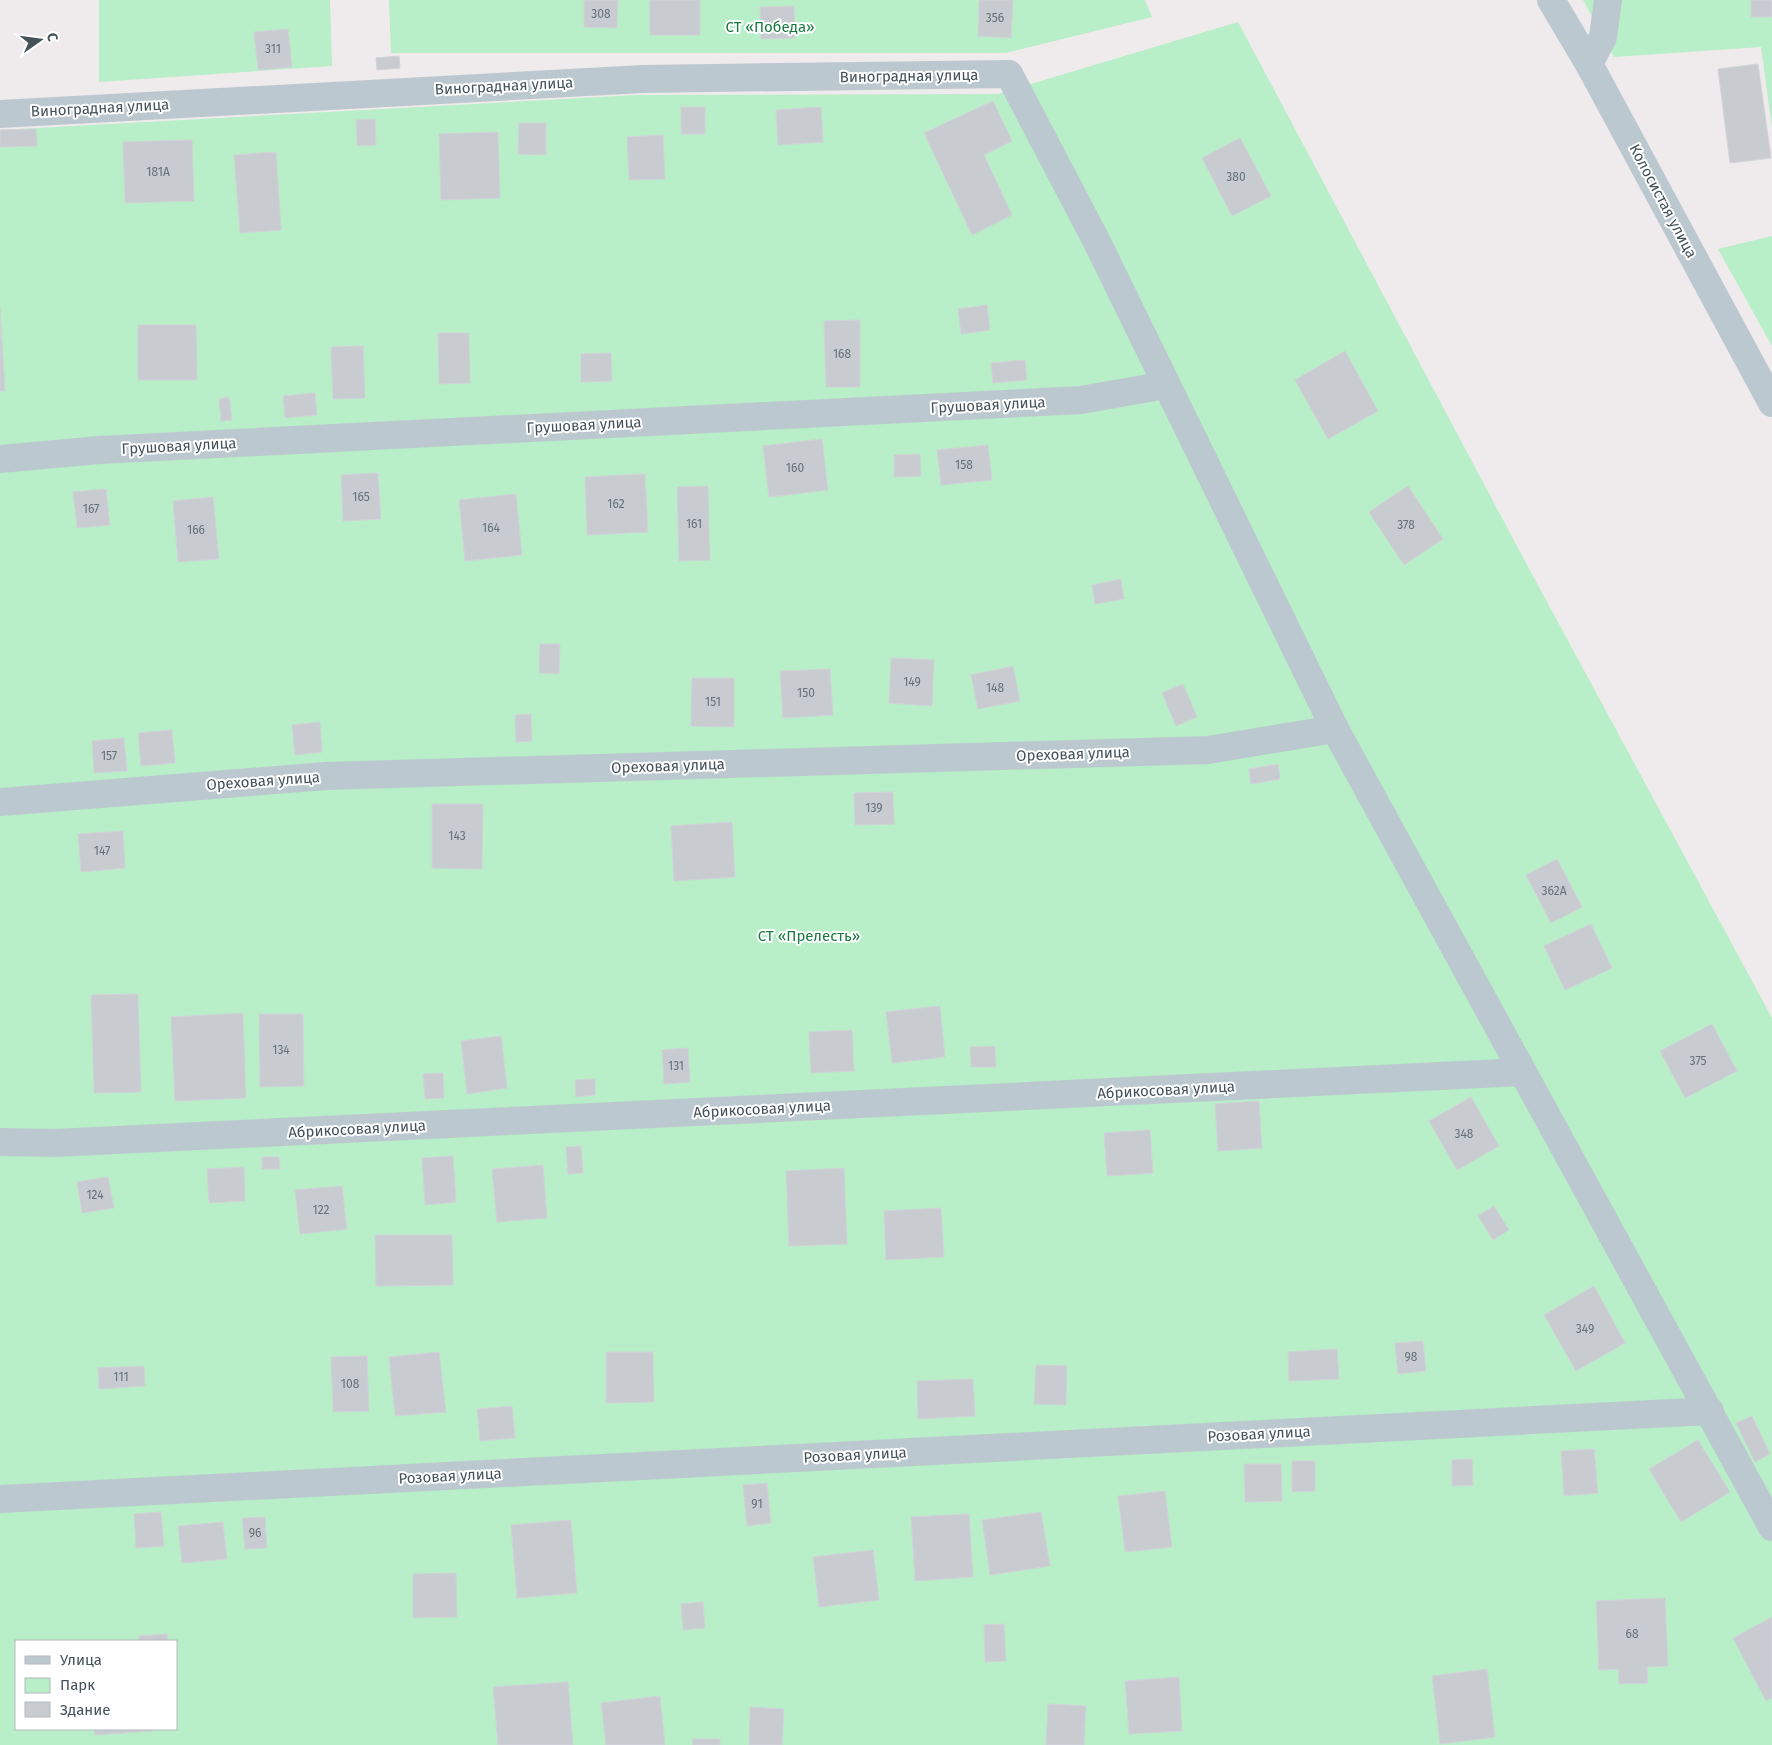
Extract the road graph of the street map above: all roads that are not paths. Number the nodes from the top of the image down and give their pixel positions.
1 (1551, 0) edge
2 (1608, 0) edge
3 (1589, 64) junction
4 (0, 114) edge
5 (1166, 385) junction
6 (1772, 403) edge
7 (0, 459) edge
8 (1335, 729) junction
9 (0, 802) edge
10 (1523, 1072) junction
11 (0, 1142) edge
12 (1710, 1410) junction
13 (0, 1499) edge
14 (1772, 1527) edge

1 - 3 street, Колосистая улица
2 - 3 street
3 - 6 street, Колосистая улица
4 - 5 street, Виноградная улица
5 - 7 street, Грушовая улица
5 - 8 street
8 - 9 street, Ореховая улица
8 - 10 street
10 - 11 street, Абрикосовая улица
10 - 12 street
12 - 13 street, Розовая улица
12 - 14 street

